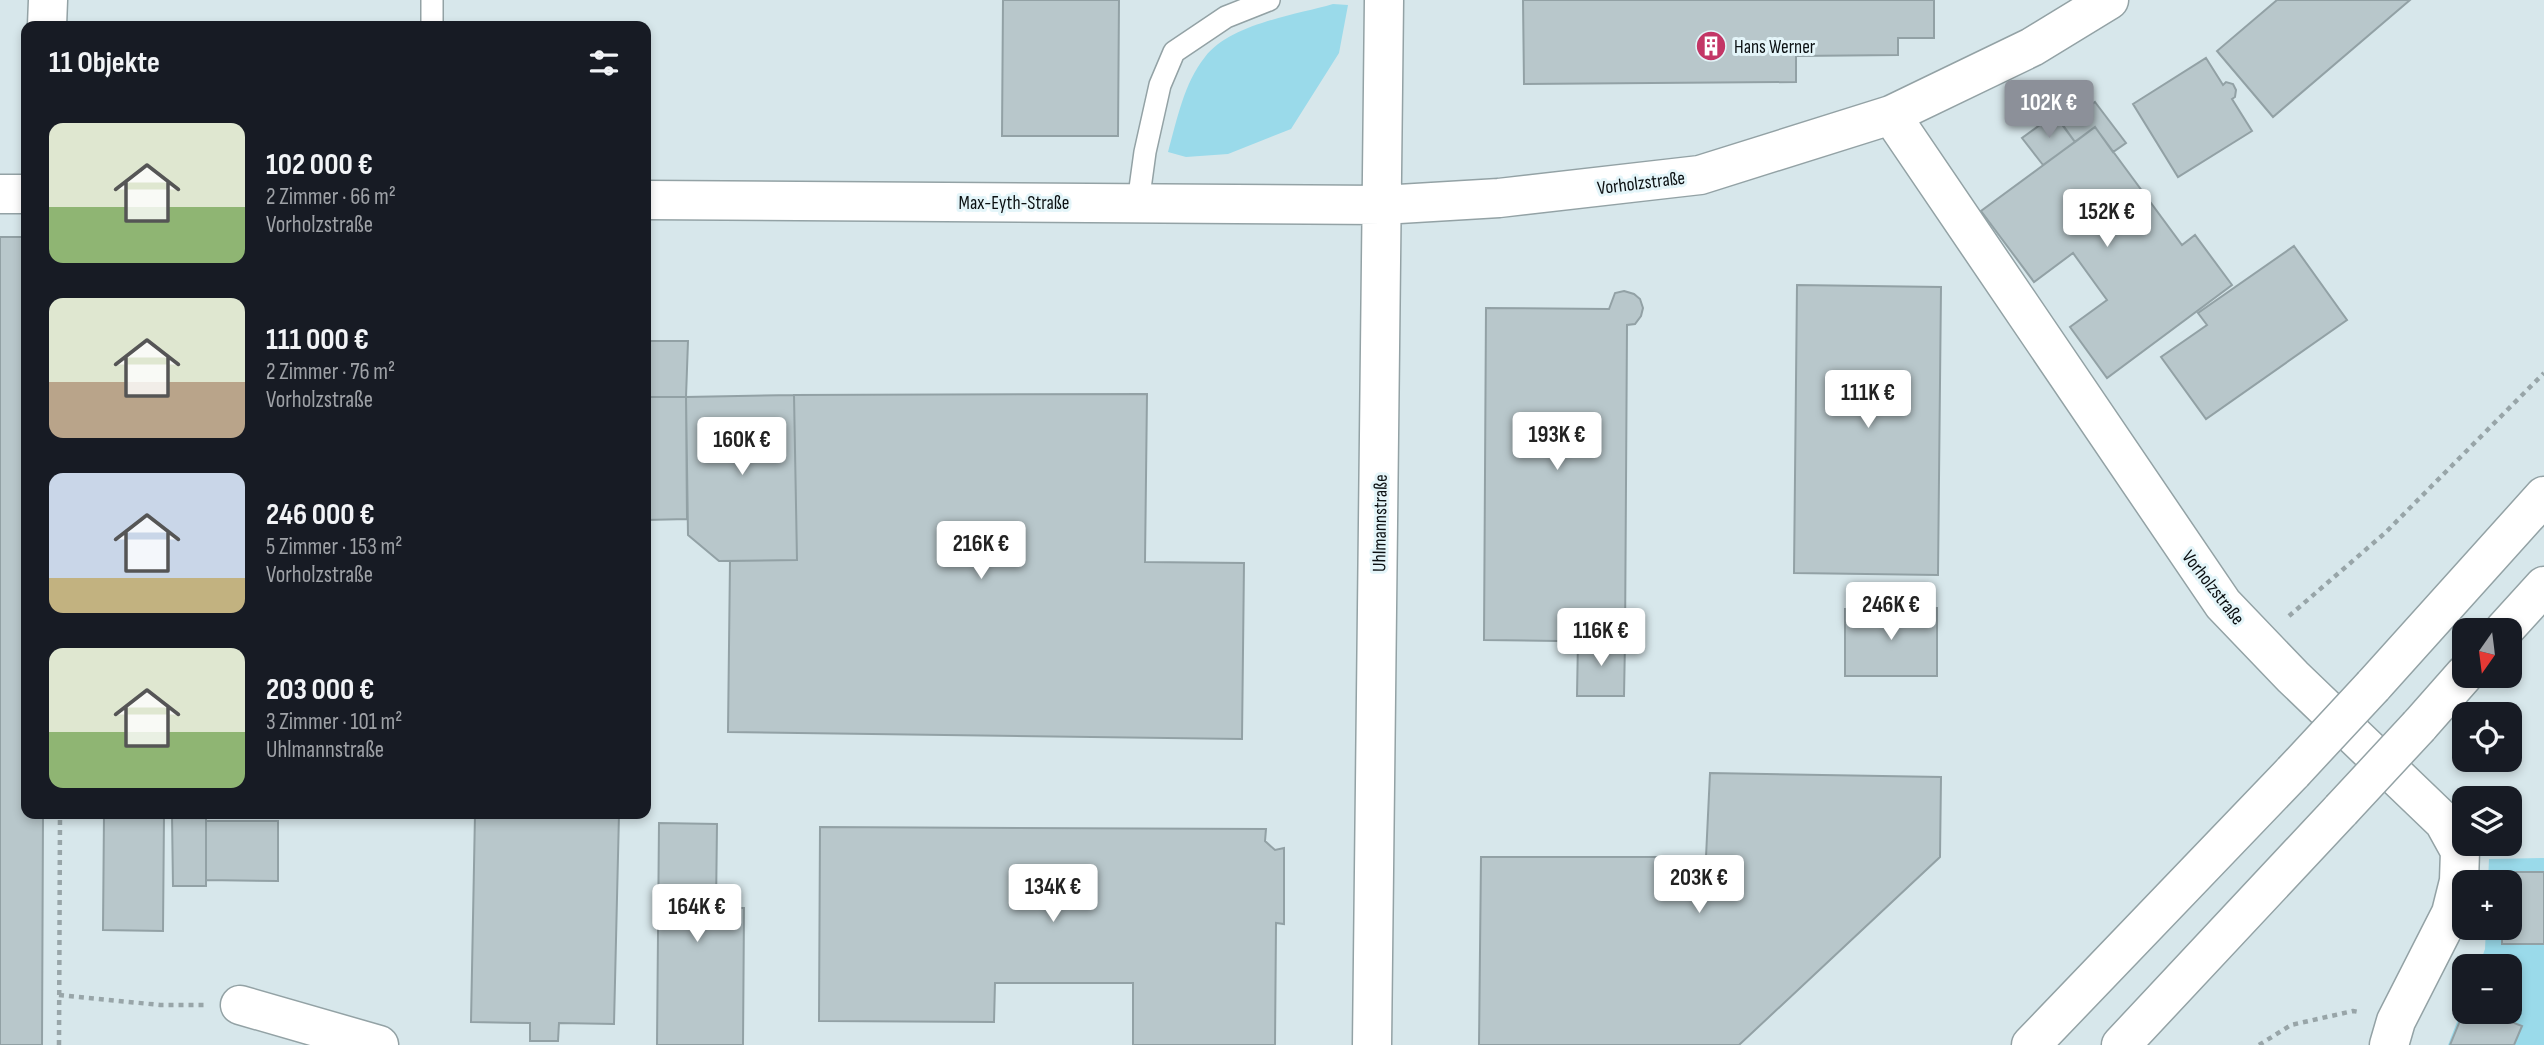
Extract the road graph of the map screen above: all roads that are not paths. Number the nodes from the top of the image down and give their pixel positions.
1 (48, 0) edge
2 (432, 0) edge
3 (1269, 0) edge
4 (1384, 0) edge
5 (2109, 0) edge
6 (47, 21) edge
7 (432, 21) edge
8 (1891, 115) junction
9 (0, 194) edge
10 (21, 194) edge
11 (651, 200) edge
12 (1138, 203) junction
13 (1382, 205) junction
14 (2544, 496) edge
15 (2544, 586) edge
16 (2515, 618) edge
17 (2453, 688) edge
18 (240, 1005) road end
19 (2393, 1033) edge
20 (379, 1045) edge
21 (1372, 1045) edge
22 (2031, 1045) edge
23 (2120, 1045) edge

1 - 6 main road
2 - 7 lane
3 - 12 lane
4 - 13 main road, Uhlmannstraße
5 - 8 main road, Vorholzstraße
8 - 13 main road, Vorholzstraße
8 - 19 main road, Vorholzstraße
9 - 10 main road
11 - 12 main road, Max-Eyth-Straße
12 - 13 main road, Max-Eyth-Straße
13 - 21 main road, Uhlmannstraße
14 - 22 main road, bridge
15 - 16 main road
17 - 23 main road, bridge
18 - 20 main road

